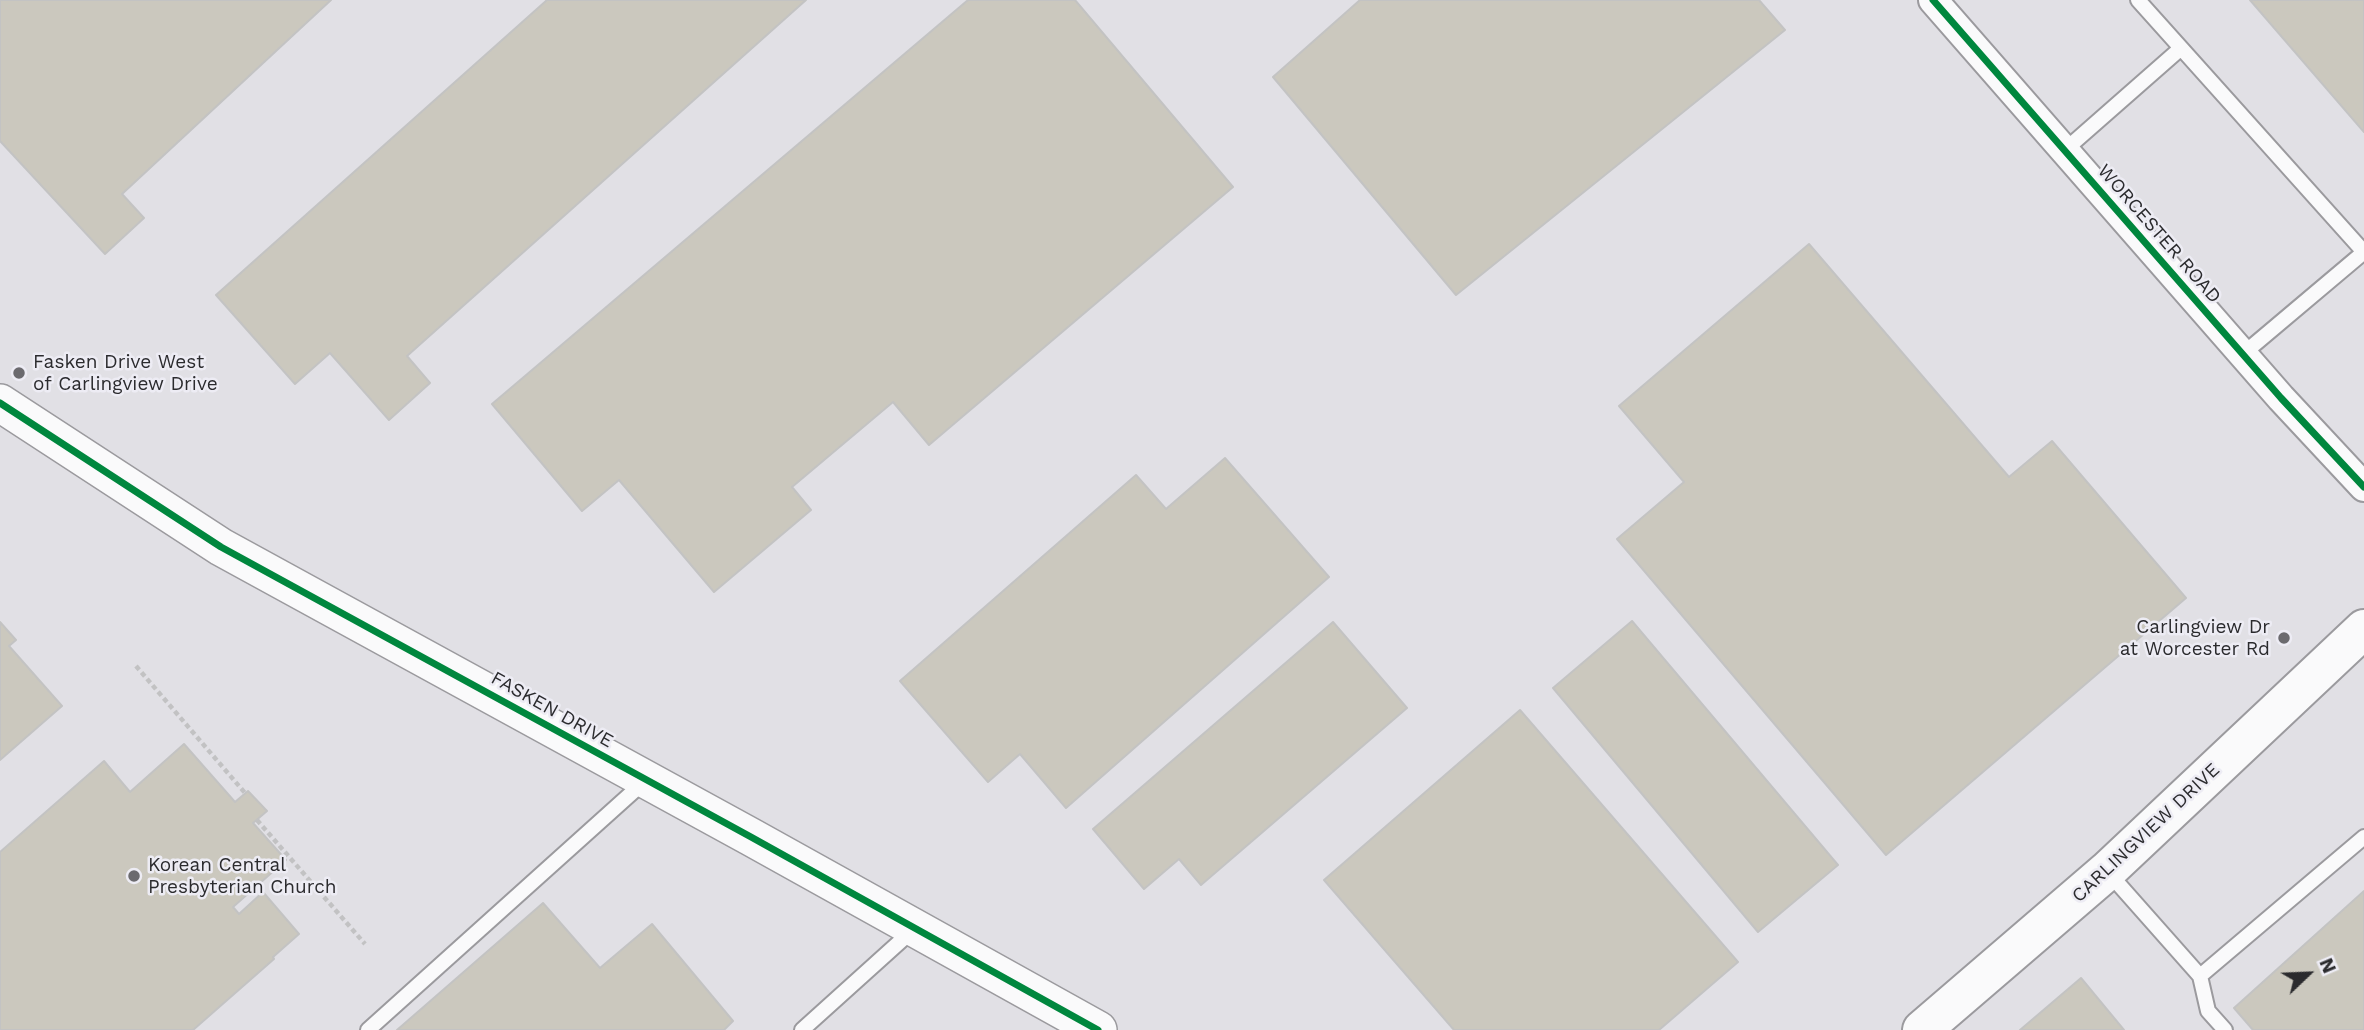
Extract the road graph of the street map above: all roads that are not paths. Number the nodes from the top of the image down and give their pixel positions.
1 (1933, 0) edge
2 (2138, 0) edge
3 (2180, 50) junction
4 (2064, 150) junction
5 (2364, 252) edge
6 (2243, 354) junction
7 (0, 403) edge
8 (2364, 487) edge
9 (2364, 629) edge
10 (647, 780) junction
11 (2364, 837) edge
12 (2107, 871) junction
13 (915, 928) junction
14 (2200, 976) junction
15 (368, 1030) edge
16 (802, 1030) edge
17 (1098, 1030) edge
18 (1923, 1030) edge
19 (2225, 1030) edge

1 - 4 street, WORCESTER ROAD
2 - 3 lane
3 - 4 lane
3 - 5 lane
4 - 6 street, WORCESTER ROAD
5 - 6 lane
6 - 8 street, WORCESTER ROAD
7 - 10 street, FASKEN DRIVE
9 - 12 main road, CARLINGVIEW DRIVE
10 - 13 street, FASKEN DRIVE
10 - 15 lane
11 - 14 lane
12 - 14 lane
12 - 18 main road, CARLINGVIEW DRIVE
13 - 16 lane
13 - 17 street, FASKEN DRIVE
14 - 19 lane

